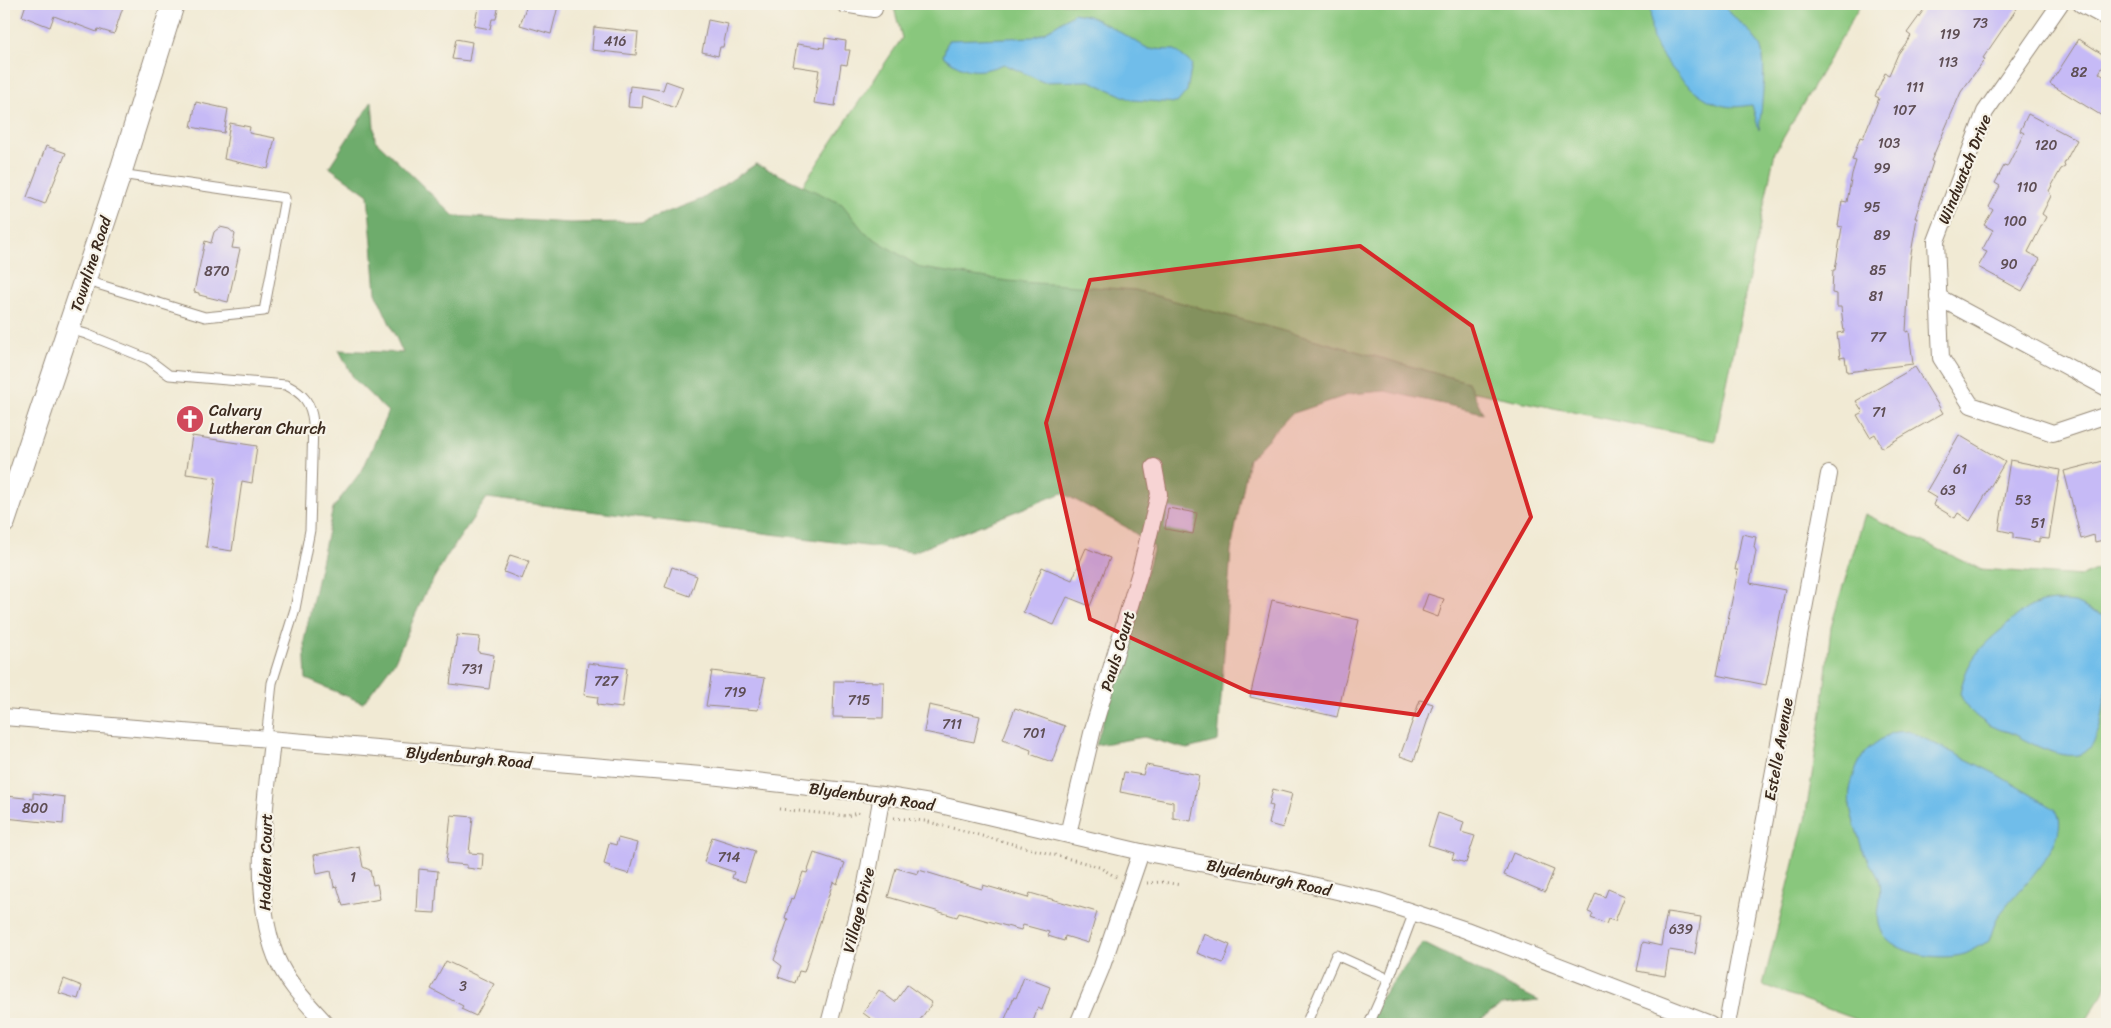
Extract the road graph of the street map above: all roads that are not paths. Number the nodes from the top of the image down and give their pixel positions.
1 (173, 4) edge
2 (844, 4) edge
3 (2060, 4) edge
4 (2081, 4) edge
5 (874, 8) dead end
6 (2107, 18) edge
7 (120, 174) junction
8 (84, 280) junction
9 (1938, 296) junction
10 (69, 329) junction
11 (2107, 388) edge
12 (2107, 415) edge
13 (1154, 467) dead end
14 (1829, 474) dead end
15 (4, 522) edge
16 (4, 717) edge
17 (269, 741) junction
18 (882, 795) junction
19 (1068, 834) junction
20 (1141, 852) junction
21 (1414, 912) junction
22 (1389, 979) junction
23 (326, 1024) edge
24 (829, 1024) edge
25 (1078, 1024) edge
26 (1306, 1024) edge
27 (1369, 1024) edge
28 (1710, 1024) edge
29 (1727, 1024) edge

1 - 7 street, Townline Road
2 - 5 street
3 - 9 street, Windwatch Drive
4 - 6 street
7 - 8 street, Townline Road
7 - 8 lane
8 - 10 street, Townline Road
9 - 11 street
9 - 12 street, Windwatch Drive
10 - 15 street, Townline Road
10 - 17 lane
13 - 19 street, Pauls Court
14 - 29 street, Estelle Avenue
16 - 17 street, Blydenburgh Road
17 - 18 street, Blydenburgh Road
17 - 23 street, Hadden Court
18 - 19 street, Blydenburgh Road
18 - 24 street, Village Drive
19 - 20 street, Blydenburgh Road
20 - 21 street, Blydenburgh Road
20 - 25 street
21 - 22 lane
21 - 28 street, Blydenburgh Road
22 - 26 lane
22 - 27 lane

